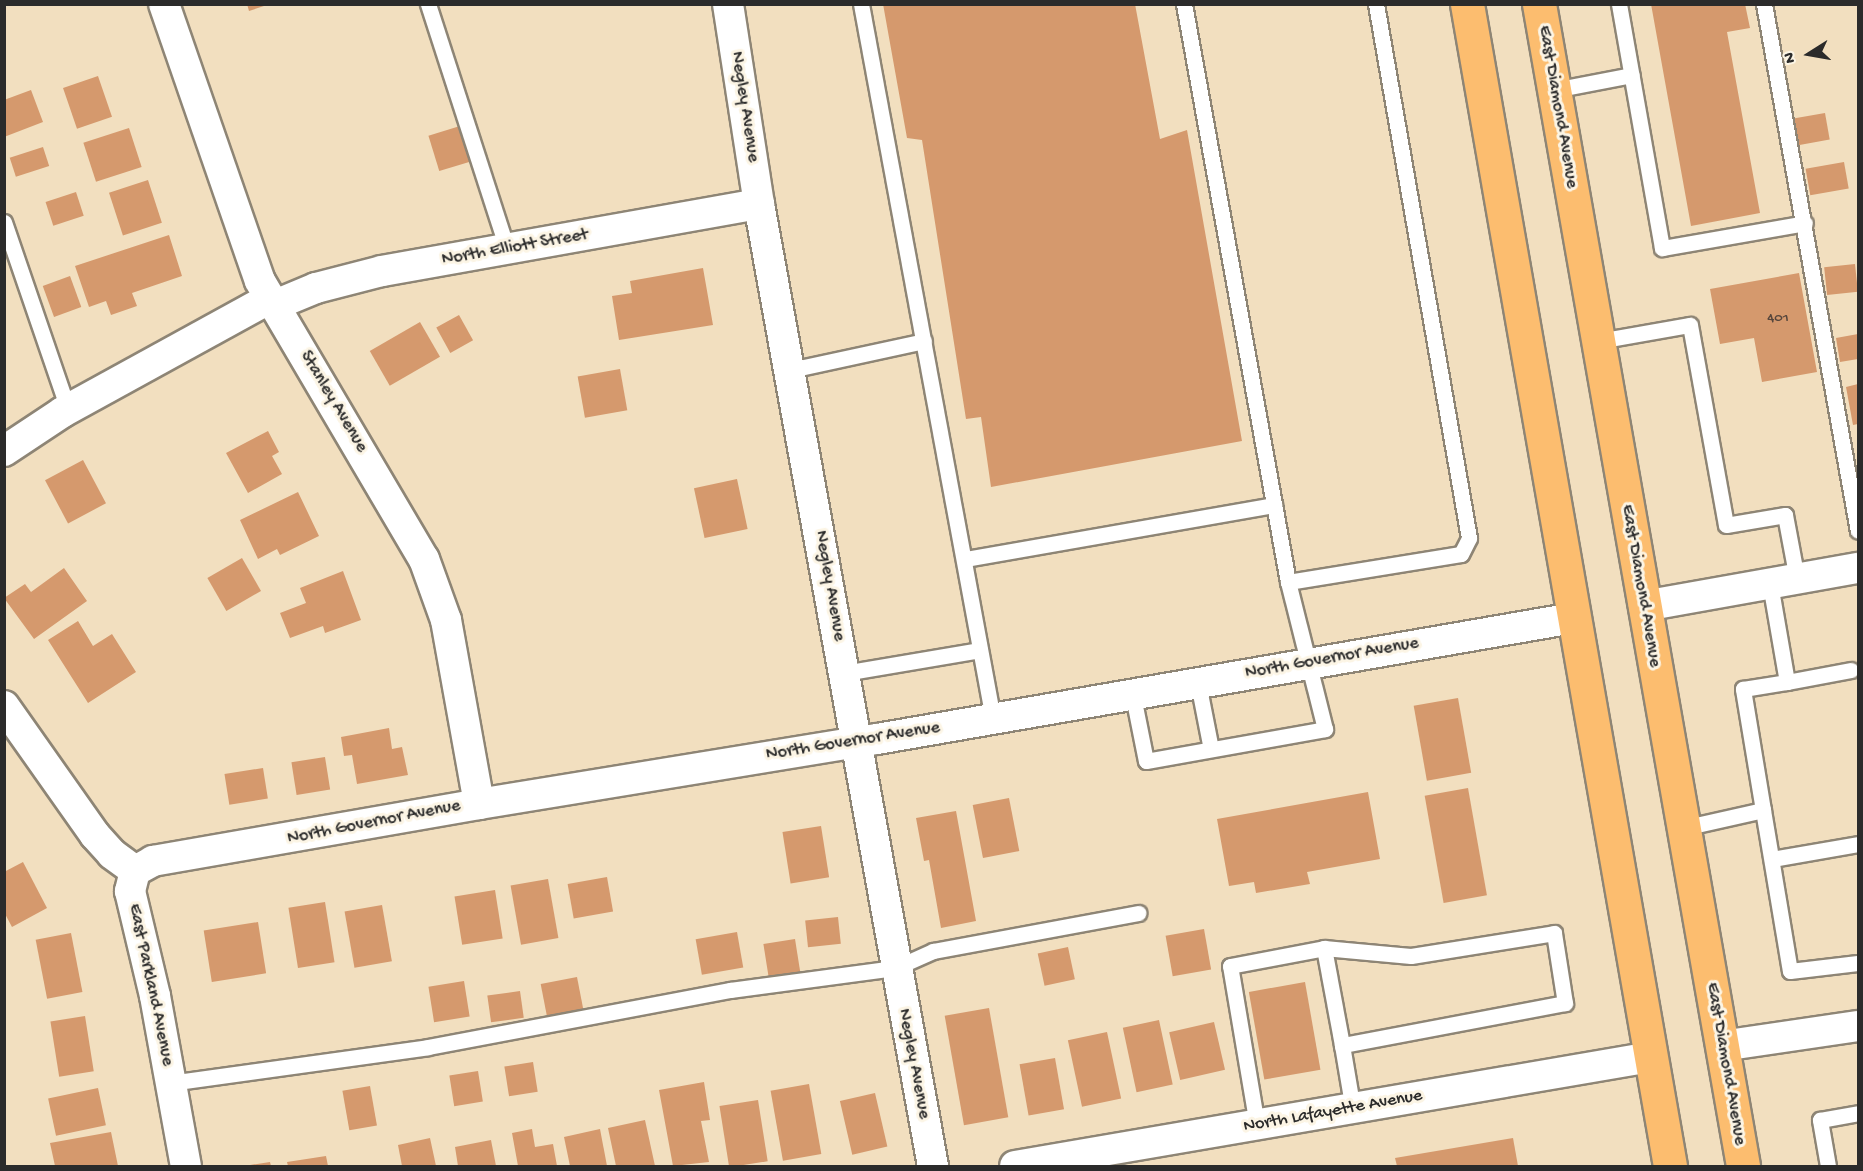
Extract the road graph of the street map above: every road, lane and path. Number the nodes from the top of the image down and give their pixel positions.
1 (164, 4) edge
2 (428, 4) edge
3 (728, 4) edge
4 (861, 4) edge
5 (1184, 4) edge
6 (1376, 4) edge
7 (1467, 4) edge
8 (1539, 4) edge
9 (1619, 4) edge
10 (1764, 4) edge
11 (1632, 75) junction
12 (1554, 90) junction
13 (759, 204) junction
14 (4, 222) edge
15 (1805, 223) junction
16 (507, 249) junction
17 (272, 301) junction
18 (924, 341) junction
19 (1598, 341) junction
20 (790, 370) junction
21 (68, 409) junction
22 (4, 451) edge
23 (1274, 504) junction
24 (1858, 531) edge
25 (965, 559) junction
26 (1858, 568) edge
27 (1288, 582) junction
28 (1783, 582) junction
29 (1644, 606) junction
30 (1573, 618) junction
31 (981, 650) junction
32 (1311, 662) junction
33 (1851, 670) dead end
34 (844, 673) junction
35 (1787, 682) junction
36 (1198, 683) junction
37 (1134, 696) junction
38 (4, 706) edge
39 (993, 719) junction
40 (855, 741) junction
41 (1211, 749) junction
42 (479, 804) junction
43 (1763, 810) junction
44 (1683, 828) junction
45 (1858, 844) edge
46 (1772, 859) junction
47 (135, 871) junction
48 (1139, 913) dead end
49 (1324, 948) junction
50 (1858, 963) edge
51 (895, 968) junction
52 (1858, 1026) edge
53 (1342, 1045) junction
54 (1722, 1046) junction
55 (1651, 1058) junction
56 (170, 1083) junction
57 (1353, 1110) junction
58 (1858, 1113) edge
59 (1257, 1125) junction
60 (186, 1167) edge
61 (933, 1167) edge
62 (1015, 1167) edge
63 (1670, 1167) edge
64 (1743, 1167) edge
65 (1828, 1167) edge

1 - 17 street, Stanley Avenue
2 - 16 lane
3 - 13 street, Negley Avenue
4 - 18 lane
5 - 23 lane
6 - 27 lane
7 - 30 main road
8 - 12 main road, East Diamond Avenue
9 - 11 lane
10 - 15 lane
11 - 12 lane
11 - 15 lane
12 - 19 main road, East Diamond Avenue
13 - 16 street, North Elliott Street
13 - 20 street, Negley Avenue
14 - 21 lane
15 - 24 lane
16 - 17 street, North Elliott Street
17 - 21 street, North Elliott Street
17 - 42 street, Stanley Avenue
18 - 20 lane
18 - 25 lane
19 - 28 lane
19 - 29 main road, East Diamond Avenue
20 - 34 street, Negley Avenue
21 - 22 street, North Elliott Street
23 - 25 lane
23 - 27 lane
25 - 31 lane
26 - 28 street
27 - 32 lane
28 - 29 street
28 - 35 lane
29 - 44 main road, East Diamond Avenue
30 - 32 street, North Governor Avenue
30 - 55 main road
31 - 34 lane
31 - 39 lane
32 - 36 street, North Governor Avenue
32 - 41 lane
33 - 35 lane
34 - 40 street, Negley Avenue
35 - 43 lane
36 - 37 street, North Governor Avenue
36 - 41 lane
37 - 39 street, North Governor Avenue
37 - 41 lane
38 - 47 street
39 - 40 street, North Governor Avenue
40 - 42 street, North Governor Avenue
40 - 51 street, Negley Avenue
42 - 47 street, North Governor Avenue
43 - 44 lane
43 - 46 lane
44 - 54 main road, East Diamond Avenue
45 - 46 lane
46 - 50 lane
47 - 56 street, East Parkland Avenue
48 - 51 lane
49 - 53 lane
49 - 53 lane
49 - 59 lane
51 - 56 lane
51 - 61 street, Negley Avenue
52 - 54 street
53 - 57 lane
54 - 64 main road, East Diamond Avenue
55 - 57 street, North Lafayette Avenue
55 - 63 main road
56 - 60 street, East Parkland Avenue
57 - 59 street, North Lafayette Avenue
58 - 65 lane
59 - 62 street, North Lafayette Avenue

